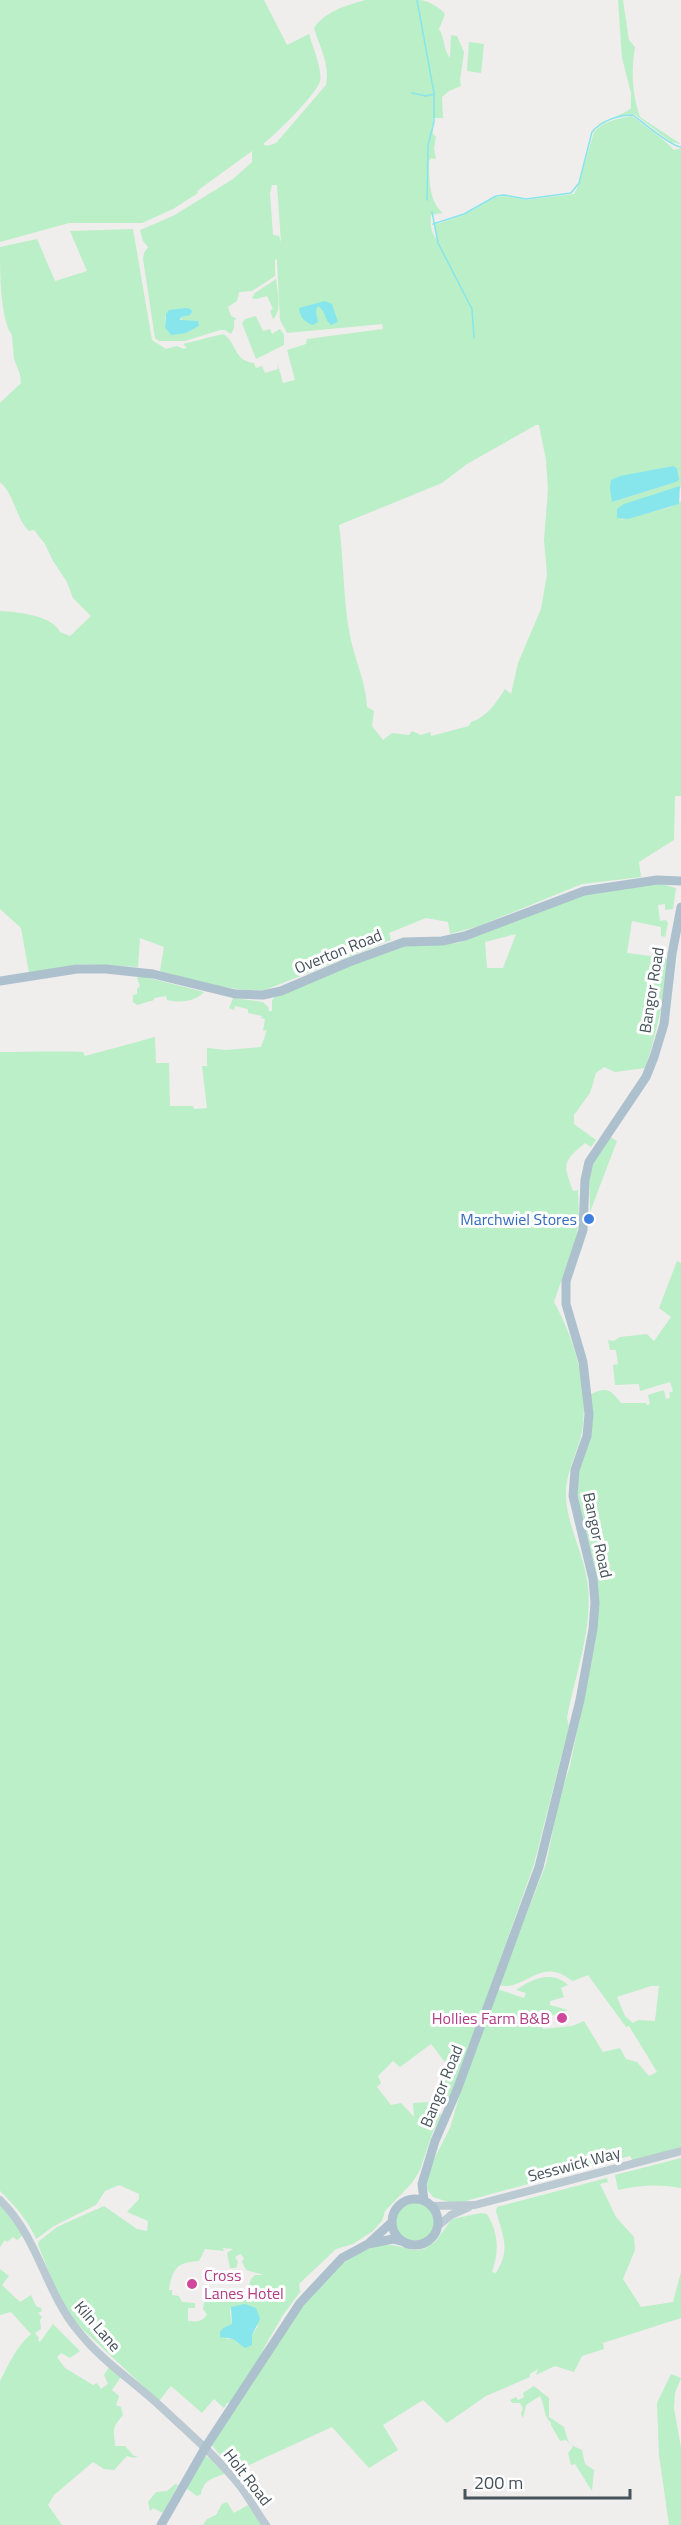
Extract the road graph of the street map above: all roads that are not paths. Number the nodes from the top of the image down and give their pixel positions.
1 (681, 880) edge
2 (681, 907) edge
3 (0, 981) edge
4 (681, 2151) edge
5 (424, 2173) junction
6 (0, 2200) edge
7 (428, 2204) junction
8 (400, 2205) junction
9 (474, 2205) junction
10 (392, 2222) junction
11 (438, 2226) junction
12 (406, 2243) junction
13 (363, 2246) junction
14 (205, 2448) junction
15 (161, 2525) edge
16 (266, 2525) edge

1 - 3 main road, Overton Road
2 - 5 main road, Bangor Road
4 - 9 main road, Sesswick Way
5 - 7 main road, Bangor Road
5 - 8 main road, Bangor Road
6 - 14 main road, Kiln Lane
7 - 8 main road
7 - 9 main road, Sesswick Way
7 - 11 main road
8 - 10 main road
9 - 11 main road, Sesswick Way
10 - 12 main road
10 - 13 main road
11 - 12 main road
12 - 13 main road
13 - 14 main road
14 - 15 main road
14 - 16 main road, Holt Road

